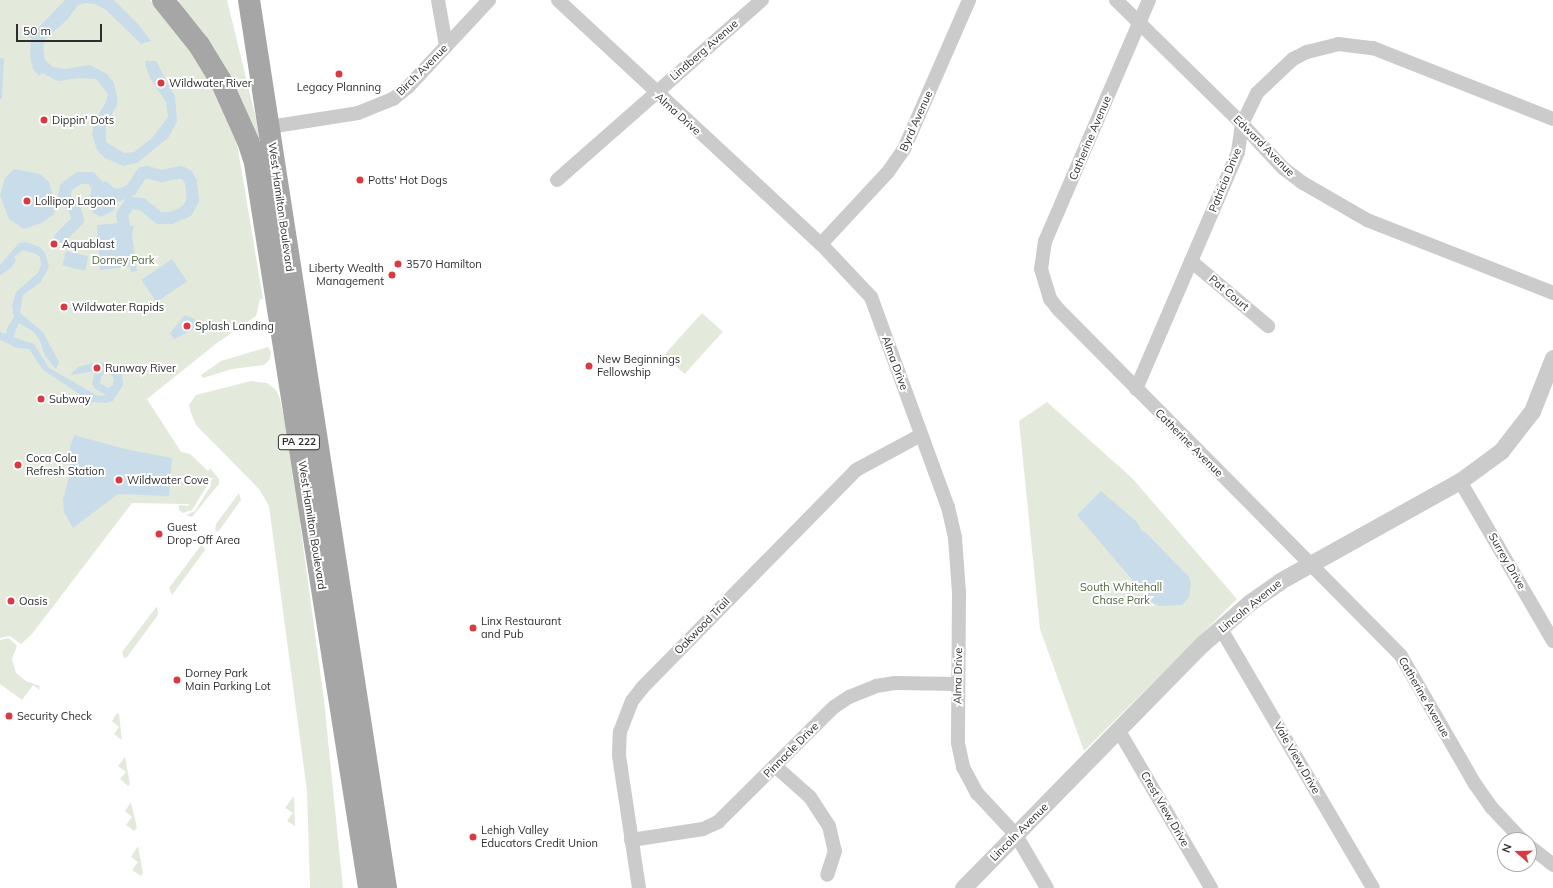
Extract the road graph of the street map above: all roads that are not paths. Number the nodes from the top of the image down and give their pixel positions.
1 (438, 0) edge
2 (489, 0) edge
3 (558, 0) edge
4 (762, 0) edge
5 (969, 0) edge
6 (1116, 0) edge
7 (1149, 0) edge
8 (248, 1) edge
9 (172, 5) edge
10 (1139, 23) junction
11 (446, 46) junction
12 (655, 93) junction
13 (1553, 119) edge
14 (1242, 124) junction
15 (269, 126) junction
16 (557, 180) dead end
17 (821, 244) junction
18 (1191, 261) junction
19 (1553, 293) edge
20 (1268, 326) dead end
21 (1553, 358) edge
22 (1136, 389) junction
23 (921, 435) junction
24 (1460, 481) junction
25 (1310, 565) junction
26 (1548, 620) edge
27 (1221, 629) junction
28 (1553, 641) edge
29 (958, 684) junction
30 (1119, 730) junction
31 (775, 766) junction
32 (1514, 832) edge
33 (1016, 835) junction
34 (631, 840) junction
35 (1537, 852) edge
36 (1553, 865) edge
37 (827, 875) dead end
38 (369, 888) edge
39 (386, 888) edge
40 (639, 888) edge
41 (963, 888) edge
42 (1048, 888) edge
43 (1211, 888) edge
44 (1372, 888) edge

1 - 11 street
2 - 11 street, Birch Avenue
3 - 12 street, Alma Drive
4 - 12 street, Lindberg Avenue
5 - 17 street, Byrd Avenue
6 - 10 street, Edward Avenue
7 - 10 street, Catherine Avenue
8 - 15 main road, West Hamilton Boulevard / PA 222
9 - 38 main road, West Hamilton Boulevard / PA 222
10 - 14 street, Edward Avenue
10 - 22 street, Catherine Avenue
11 - 15 street, Birch Avenue
12 - 16 street, Lindberg Avenue
12 - 17 street, Alma Drive
13 - 14 street, Patricia Drive
14 - 18 street, Patricia Drive
14 - 19 street, Edward Avenue
15 - 39 main road, West Hamilton Boulevard / PA 222
17 - 23 street, Alma Drive
18 - 20 street, Pat Court
18 - 22 street, Patricia Drive
21 - 24 street, Lincoln Avenue
22 - 25 street, Catherine Avenue
23 - 29 street, Alma Drive
23 - 34 street, Oakwood Trail
24 - 25 street, Lincoln Avenue
24 - 26 street, Surrey Drive
25 - 27 street, Lincoln Avenue
25 - 32 street, Catherine Avenue
26 - 28 street, Surrey Drive
27 - 30 street, Lincoln Avenue
27 - 44 street, Vale View Drive
29 - 31 street, Pinnacle Drive
29 - 33 street, Alma Drive
30 - 33 street, Lincoln Avenue
30 - 43 street, Crest View Drive
31 - 34 street, Pinnacle Drive
31 - 37 street
33 - 41 street, Lincoln Avenue
33 - 42 street, Alma Drive
34 - 40 street, Oakwood Trail
35 - 36 street

